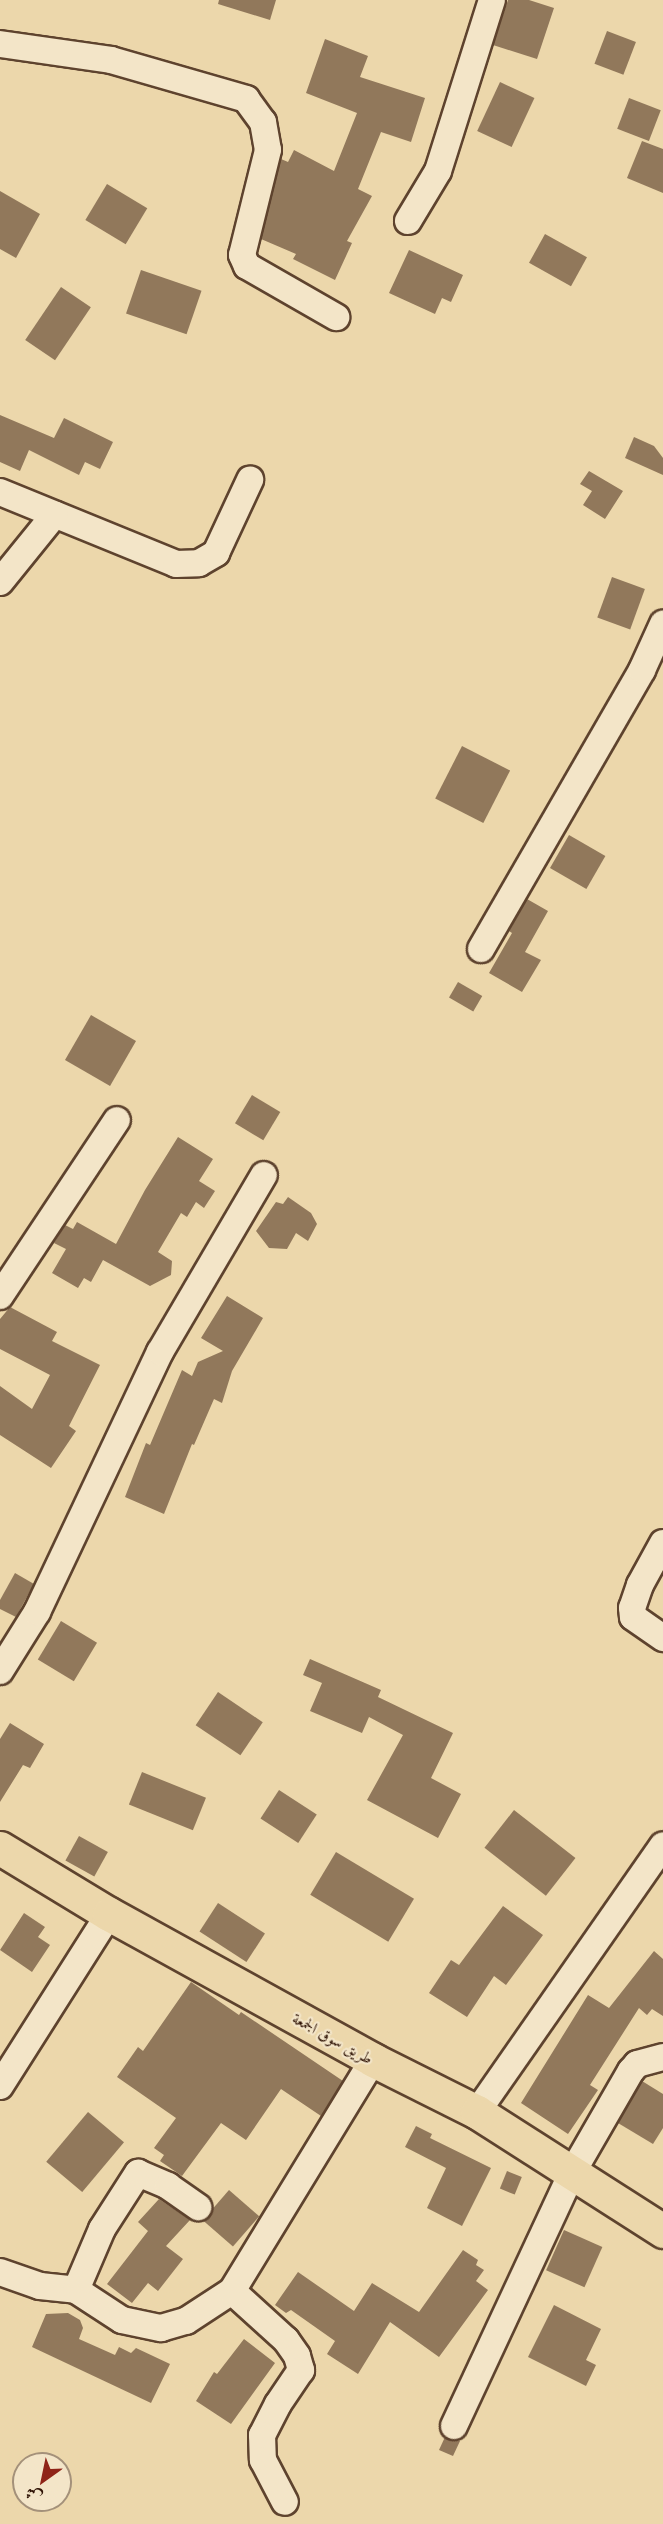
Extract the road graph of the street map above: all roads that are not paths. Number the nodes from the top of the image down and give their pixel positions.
1 (492, 0) edge
2 (0, 44) edge
3 (408, 221) dead end
4 (336, 317) dead end
5 (249, 480) dead end
6 (0, 492) edge
7 (55, 514) junction
8 (0, 582) edge
9 (663, 624) edge
10 (481, 949) dead end
11 (117, 1120) dead end
12 (264, 1175) dead end
13 (0, 1296) edge
14 (663, 1544) edge
15 (663, 1638) edge
16 (0, 1671) edge
17 (663, 1845) edge
18 (0, 1848) edge
19 (109, 1914) junction
20 (663, 2057) edge
21 (373, 2060) junction
22 (0, 2086) edge
23 (477, 2112) junction
24 (572, 2173) junction
25 (198, 2207) dead end
26 (663, 2231) edge
27 (0, 2272) edge
28 (76, 2290) junction
29 (232, 2291) junction
30 (454, 2426) dead end
31 (285, 2502) dead end

1 - 3 street
2 - 4 street
5 - 7 street
6 - 7 street
7 - 8 street
9 - 10 street
11 - 13 street
12 - 16 street
14 - 15 street
17 - 23 street
18 - 19 main road, طريق سوق الجمعة
19 - 21 main road, طريق سوق الجمعة
19 - 22 street
20 - 24 street
21 - 23 main road, طريق سوق الجمعة
21 - 29 street
23 - 24 main road, طريق سوق الجمعة
24 - 26 main road, طريق سوق الجمعة
24 - 30 street
25 - 28 street
27 - 28 street
28 - 29 street
29 - 31 street

